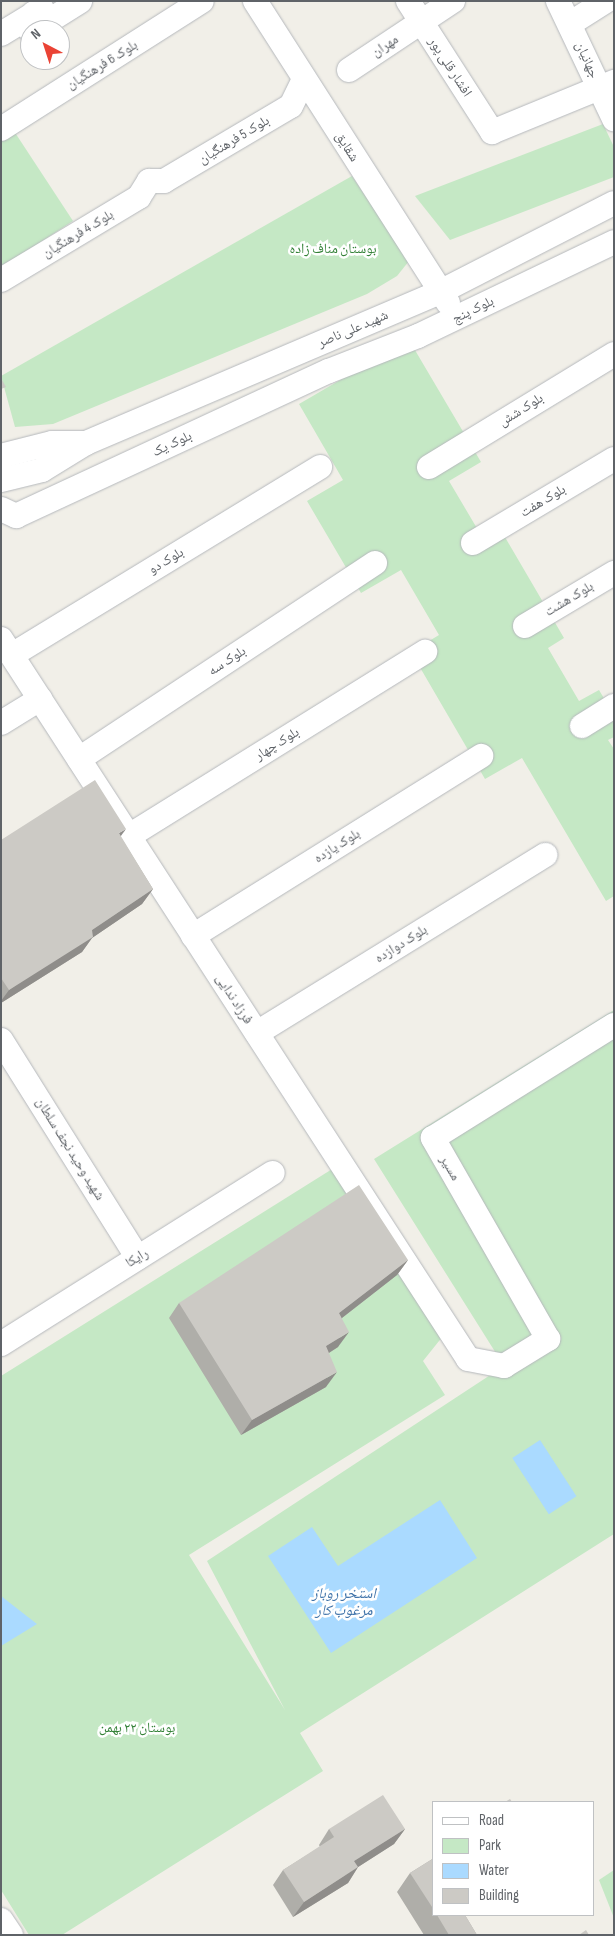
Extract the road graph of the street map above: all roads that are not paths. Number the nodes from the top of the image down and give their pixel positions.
1 (80, 1) edge
2 (202, 1) edge
3 (255, 1) edge
4 (408, 1) edge
5 (453, 1) edge
6 (558, 1) edge
7 (606, 1) edge
8 (37, 19) edge
9 (421, 22) junction
10 (571, 23) junction
11 (1, 34) edge
12 (1, 47) edge
13 (349, 70) dead end
14 (304, 78) junction
15 (606, 84) edge
16 (614, 119) edge
17 (1, 129) edge
18 (149, 181) joint
19 (614, 203) edge
20 (614, 242) edge
21 (1, 280) edge
22 (440, 292) junction
23 (458, 317) junction
24 (309, 347) junction
25 (614, 354) edge
26 (329, 371) junction
27 (86, 443) junction
28 (1, 456) edge
29 (614, 459) edge
30 (320, 467) dead end
31 (429, 467) dead end
32 (1, 480) edge
33 (9, 512) edge
34 (472, 543) dead end
35 (375, 563) dead end
36 (614, 573) edge
37 (525, 626) dead end
38 (6, 647) edge
39 (425, 652) dead end
40 (40, 698) junction
41 (614, 706) edge
42 (1, 723) edge
43 (582, 726) dead end
44 (481, 756) dead end
45 (79, 758) junction
46 (129, 836) junction
47 (545, 854) dead end
48 (194, 936) junction
49 (614, 1025) edge
50 (256, 1033) junction
51 (1, 1040) edge
52 (273, 1173) dead end
53 (138, 1258) junction
54 (1, 1344) edge
55 (468, 1359) joint
56 (1, 1920) edge
57 (11, 1935) edge

1 - 8 street
2 - 17 street, بلوک 6 فرهنگیان
3 - 14 street, شقایق
4 - 9 street, افشار قلی پور
5 - 9 street, مهران
6 - 10 street, جهانیان
7 - 10 street
8 - 11 street
8 - 12 street
9 - 13 street, مهران
9 - 15 street, افشار قلی پور
10 - 15 street, جهانیان
14 - 18 street, بلوک 5 فرهنگیان
14 - 22 street, شقایق
15 - 16 street, جهانیان
18 - 21 street, بلوک 4 فرهنگیان
19 - 22 street, شهید علی ناصر
20 - 23 street, بلوک پنج
22 - 23 street, شقایق
22 - 24 street, شهید علی ناصر
23 - 26 street, بلوک پنج
24 - 26 street
24 - 27 street, شهید علی ناصر
25 - 31 street, بلوک شش
26 - 33 street, بلوک یک
27 - 28 street, شهید علی ناصر
27 - 32 street, شهید علی ناصر
29 - 34 street, بلوک هفت
30 - 38 street, بلوک دو
35 - 45 street, بلوک سه
36 - 37 street, بلوک هشت
38 - 40 street, فرزاد ندایی
39 - 46 street, بلوک چهار
40 - 42 street
40 - 45 street, فرزاد ندایی
41 - 43 street
44 - 48 street, بلوک یازده
45 - 46 street, فرزاد ندایی
46 - 48 street, فرزاد ندایی
47 - 50 street, بلوک دوازده
48 - 50 street, فرزاد ندایی
49 - 55 street, مسیر
50 - 55 street, فرزاد ندایی
51 - 53 street, شهید وحید نجف سلطان
52 - 53 street, رایکا
53 - 54 street, رایکا
56 - 57 street

